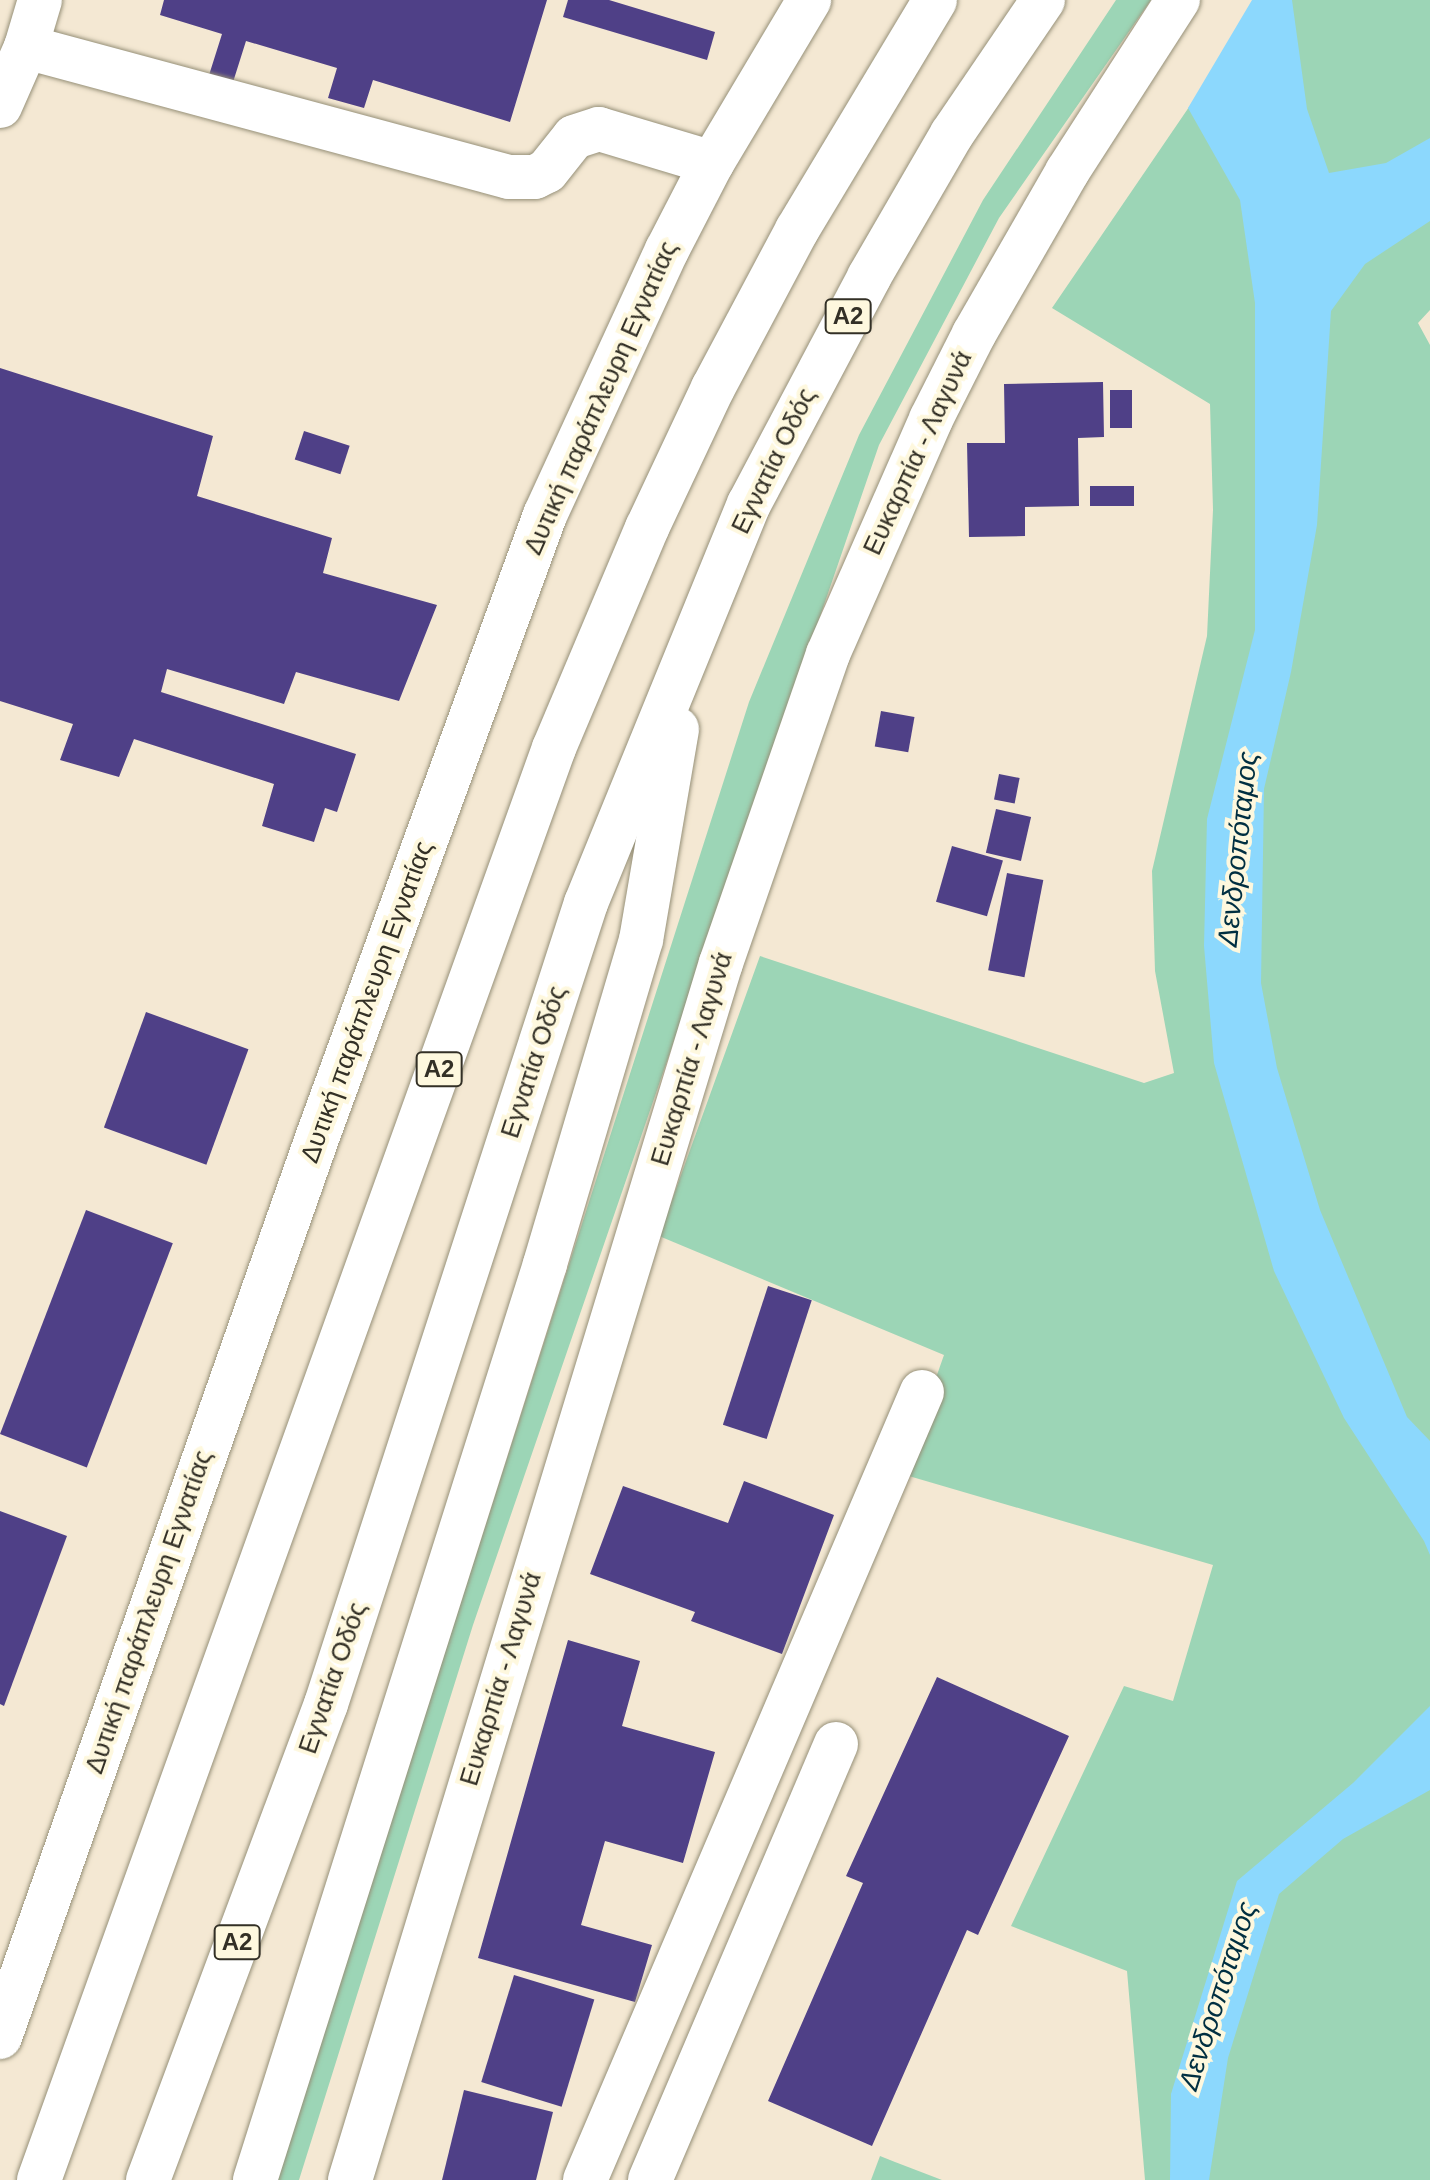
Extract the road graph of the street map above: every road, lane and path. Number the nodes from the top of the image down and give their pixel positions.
1 (40, 0) edge
2 (809, 0) edge
3 (935, 0) edge
4 (1043, 0) edge
5 (1178, 0) edge
6 (26, 47) junction
7 (0, 106) edge
8 (712, 163) junction
9 (690, 652) junction
10 (922, 1392) dead end
11 (836, 1744) dead end
12 (0, 2037) edge
13 (39, 2180) edge
14 (148, 2180) edge
15 (255, 2180) edge
16 (350, 2180) edge
17 (585, 2180) edge
18 (650, 2180) edge

1 - 6 main road
2 - 8 main road, Δυτική παράπλευρη Εγνατίας
3 - 13 main road, Α2
4 - 9 main road, Εγνατία Οδός / Α2
5 - 16 main road, Ευκαρπία - Λαγυνά
6 - 7 main road
6 - 8 main road
8 - 12 main road, Δυτική παράπλευρη Εγνατίας
9 - 14 main road, Εγνατία Οδός / Α2
9 - 15 main road
10 - 17 main road
11 - 18 main road

